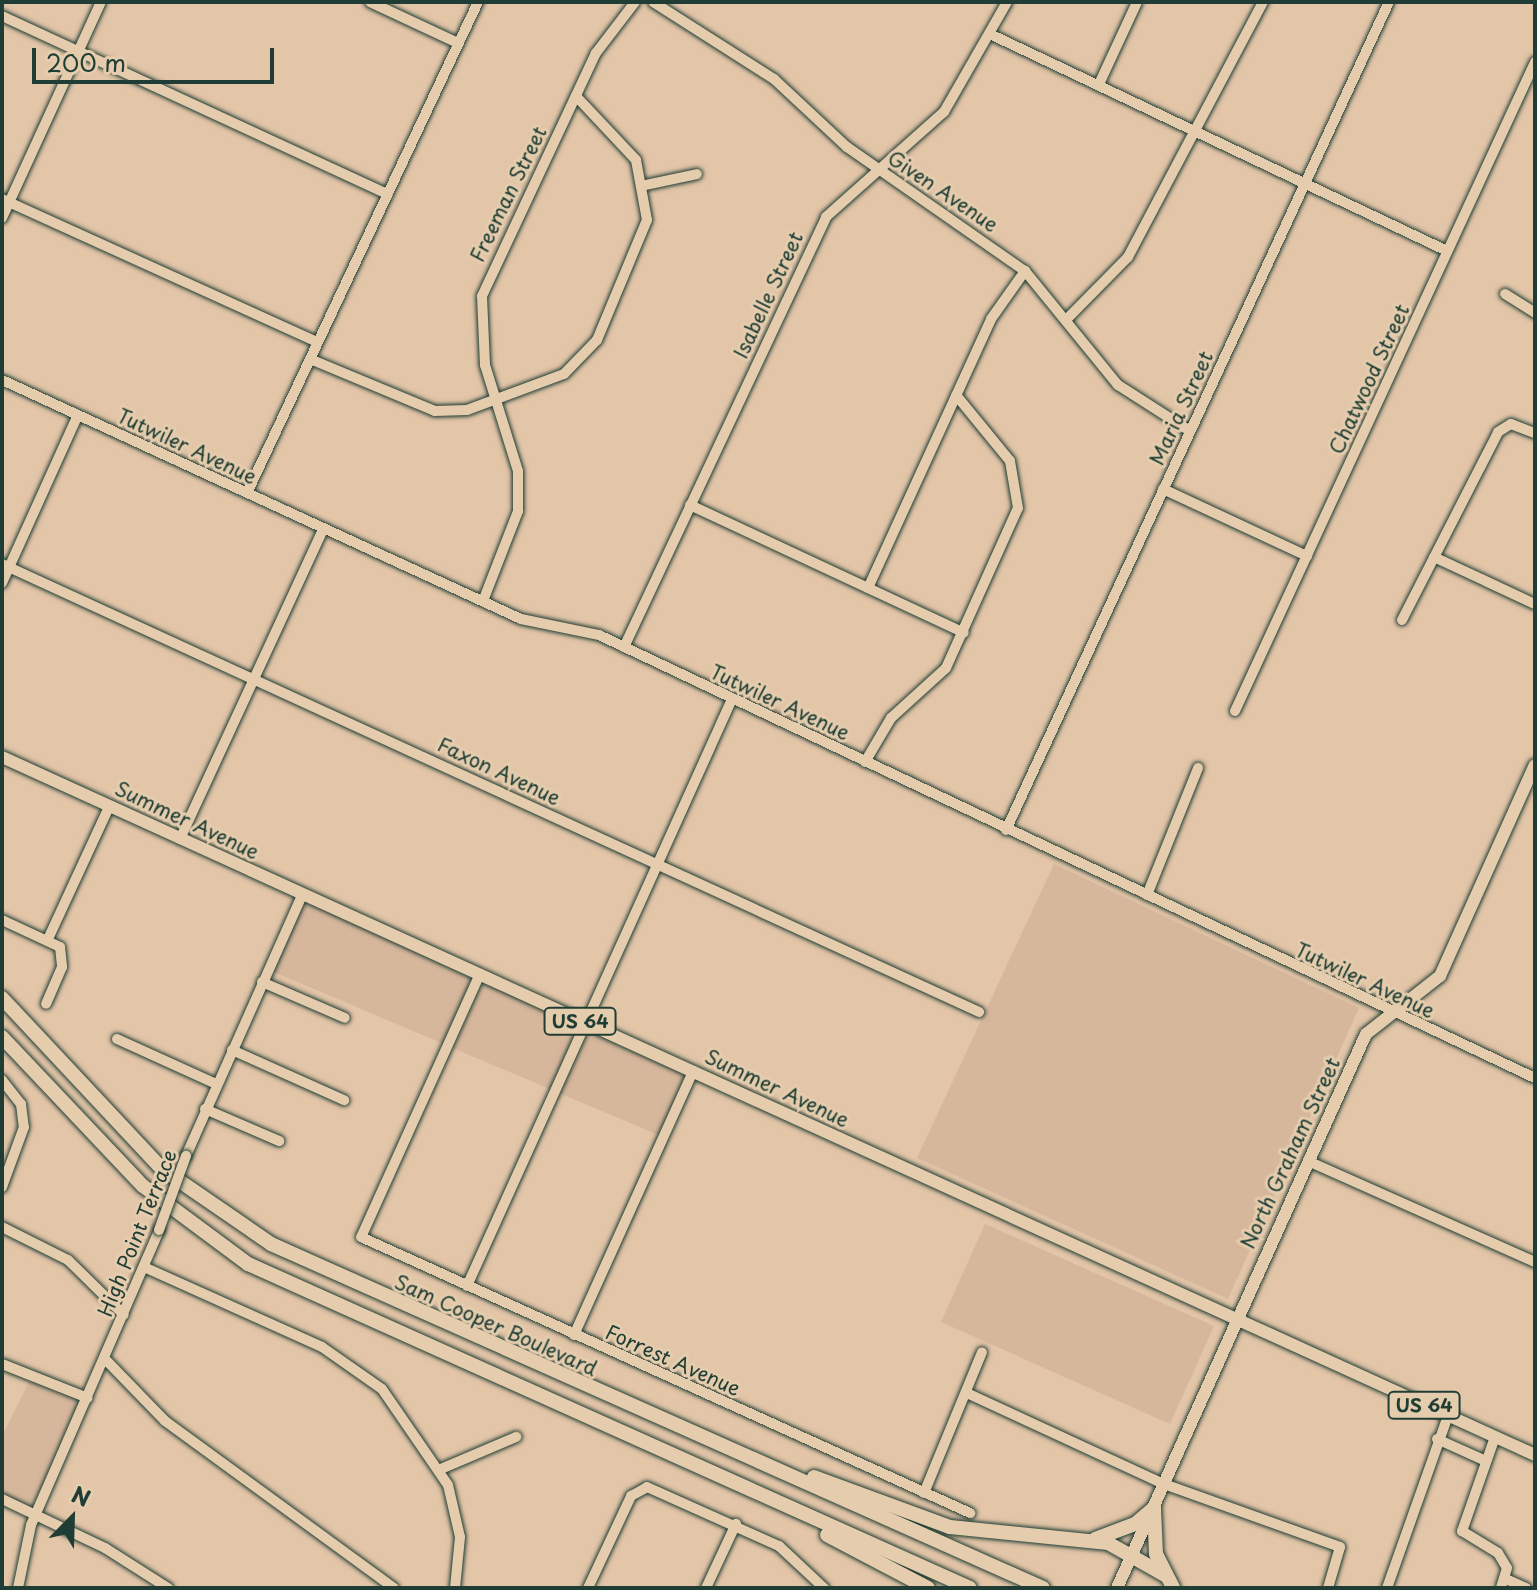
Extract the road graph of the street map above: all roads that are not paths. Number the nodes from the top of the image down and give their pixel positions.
1 (101, 2) edge
2 (370, 2) edge
3 (478, 2) edge
4 (635, 2) edge
5 (653, 2) edge
6 (1007, 2) edge
7 (1137, 2) edge
8 (1263, 2) edge
9 (1389, 2) edge
10 (2, 16) edge
11 (992, 35) junction
12 (458, 43) junction
13 (79, 51) junction
14 (1535, 62) edge
15 (1099, 84) junction
16 (576, 96) junction
17 (1195, 128) junction
18 (875, 166) junction
19 (697, 174) dead end
20 (645, 185) junction
21 (1304, 186) junction
22 (388, 194) junction
23 (6, 200) edge
24 (2, 218) edge
25 (1447, 251) junction
26 (1025, 271) junction
27 (1505, 294) dead end
28 (1535, 313) edge
29 (1066, 320) junction
30 (317, 342) junction
31 (310, 359) junction
32 (2, 380) edge
33 (956, 395) junction
34 (497, 402) junction
35 (78, 415) junction
36 (1190, 431) junction
37 (1535, 433) edge
38 (1163, 489) junction
39 (247, 493) junction
40 (690, 505) junction
41 (323, 530) junction
42 (1307, 556) junction
43 (1434, 557) junction
44 (6, 566) edge
45 (2, 583) edge
46 (868, 588) junction
47 (483, 601) junction
48 (1535, 604) edge
49 (1402, 620) dead end
50 (964, 633) junction
51 (624, 647) junction
52 (255, 679) junction
53 (732, 699) junction
54 (1235, 711) dead end
55 (2, 757) edge
56 (865, 762) junction
57 (1535, 765) edge
58 (1198, 768) dead end
59 (109, 807) junction
60 (1006, 830) junction
61 (180, 839) junction
62 (660, 864) junction
63 (1147, 895) junction
64 (302, 896) junction
65 (2, 920) edge
66 (48, 939) junction
67 (479, 976) junction
68 (262, 982) junction
69 (2, 998) edge
70 (46, 1004) dead end
71 (1388, 1011) junction
72 (979, 1012) dead end
73 (345, 1018) dead end
74 (590, 1025) junction
75 (2, 1037) edge
76 (117, 1039) dead end
77 (232, 1050) junction
78 (693, 1071) junction
79 (1535, 1078) edge
80 (2, 1080) edge
81 (216, 1084) junction
82 (344, 1100) dead end
83 (205, 1109) junction
84 (279, 1141) dead end
85 (1308, 1161) junction
86 (2, 1187) edge
87 (2, 1227) edge
88 (1535, 1262) edge
89 (144, 1267) junction
90 (467, 1286) junction
91 (124, 1315) junction
92 (1237, 1319) junction
93 (574, 1335) junction
94 (982, 1352) dead end
95 (105, 1359) junction
96 (2, 1364) edge
97 (596, 1391) junction
98 (969, 1394) junction
99 (88, 1398) junction
100 (1448, 1416) junction
101 (516, 1437) dead end
102 (1495, 1437) junction
103 (1437, 1439) junction
104 (1535, 1455) edge
105 (1484, 1467) junction
106 (441, 1469) junction
107 (1164, 1484) junction
108 (924, 1493) junction
109 (2, 1499) edge
110 (784, 1506) junction
111 (1154, 1508) junction
112 (970, 1513) dead end
113 (36, 1515) junction
114 (736, 1524) junction
115 (1086, 1541) junction
116 (1130, 1560) junction
117 (1165, 1575) junction
118 (1503, 1583) edge
119 (18, 1588) edge
120 (168, 1588) edge
121 (394, 1588) edge
122 (455, 1588) edge
123 (588, 1588) edge
124 (706, 1588) edge
125 (824, 1588) edge
126 (928, 1588) edge
127 (970, 1588) edge
128 (1043, 1588) edge
129 (1117, 1588) edge
130 (1173, 1588) edge
131 (1328, 1588) edge
132 (1387, 1588) edge
133 (1526, 1588) edge

1 - 13 street
2 - 12 street
3 - 12 street
4 - 16 street, Freeman Street
5 - 18 street, Given Avenue
6 - 11 street, Isabelle Street
7 - 15 street
8 - 17 street
9 - 21 street, Maria Street
10 - 13 street
11 - 15 street
11 - 18 street, Isabelle Street
12 - 22 street
13 - 22 street
13 - 23 street
14 - 25 street, Chatwood Street
15 - 17 street
16 - 20 street
16 - 34 street, Freeman Street
17 - 21 street
17 - 29 street
18 - 26 street, Given Avenue
18 - 40 street, Isabelle Street
19 - 20 street
20 - 34 street
21 - 25 street
21 - 36 street, Maria Street
22 - 30 street
23 - 24 street
23 - 30 street
25 - 42 street, Chatwood Street
26 - 29 street, Given Avenue
26 - 33 street
27 - 28 street
29 - 36 street, Given Avenue
30 - 31 street
31 - 34 street
31 - 39 street
32 - 35 street, Tutwiler Avenue
33 - 46 street
33 - 50 street
34 - 47 street, Freeman Street
35 - 39 street, Tutwiler Avenue
35 - 44 street
36 - 38 street, Maria Street
37 - 43 street
38 - 42 street
38 - 60 street, Maria Street
39 - 41 street, Tutwiler Avenue
40 - 46 street
40 - 51 street, Isabelle Street
41 - 47 street, Tutwiler Avenue
41 - 52 street
42 - 54 street, Chatwood Street
43 - 48 street
43 - 49 street
44 - 45 street
44 - 52 street, Faxon Avenue
46 - 50 street
47 - 51 street, Tutwiler Avenue
50 - 56 street
51 - 53 street, Tutwiler Avenue
52 - 61 street
52 - 62 street, Faxon Avenue
53 - 56 street, Tutwiler Avenue
53 - 62 street
55 - 59 main road, Summer Avenue / US 64
56 - 60 street, Tutwiler Avenue
57 - 71 main road, North Graham Street
58 - 63 street
59 - 61 main road, Summer Avenue / US 64
59 - 66 street
60 - 63 street, Tutwiler Avenue
61 - 64 main road, Summer Avenue / US 64
62 - 72 street, Faxon Avenue
62 - 74 street
63 - 71 street, Tutwiler Avenue
64 - 67 main road, Summer Avenue / US 64
64 - 68 street, High Point Terrace
65 - 66 street
66 - 70 street
67 - 74 main road, Summer Avenue / US 64
67 - 90 street, Forrest Avenue
68 - 73 street
68 - 77 street, High Point Terrace
69 - 97 highway, Sam Cooper Boulevard
71 - 79 street, Tutwiler Avenue
71 - 85 main road, North Graham Street
74 - 78 main road, Summer Avenue / US 64
74 - 90 street
75 - 110 highway
76 - 81 street
77 - 81 street, High Point Terrace
77 - 82 street
78 - 92 main road, Summer Avenue / US 64
78 - 93 street
80 - 86 street
81 - 83 street, High Point Terrace
83 - 84 street
83 - 89 street, High Point Terrace, bridge
85 - 88 street
85 - 92 main road, North Graham Street
87 - 91 street
89 - 91 street, High Point Terrace
89 - 106 street
90 - 93 street, Forrest Avenue
91 - 95 street, High Point Terrace
92 - 100 main road, Summer Avenue / US 64
92 - 107 main road, North Graham Street
93 - 108 street, Forrest Avenue
94 - 98 street
95 - 99 street, High Point Terrace
95 - 121 street
96 - 99 street
97 - 115 highway
97 - 128 highway, Sam Cooper Boulevard
98 - 107 street
98 - 108 street
99 - 113 street, High Point Terrace
100 - 102 main road, Summer Avenue / US 64
100 - 103 street
101 - 106 street
102 - 104 main road, Summer Avenue / US 64
102 - 105 street
103 - 105 street
103 - 132 street
105 - 118 street
106 - 122 street
107 - 111 main road, North Graham Street
107 - 131 street
108 - 112 street, Forrest Avenue
109 - 113 street
110 - 126 highway
110 - 127 highway
111 - 115 highway
111 - 116 main road, North Graham Street
111 - 117 highway
113 - 119 street, High Point Terrace
113 - 120 street
114 - 123 street
114 - 124 street
114 - 125 street
115 - 116 highway
116 - 117 highway
116 - 129 main road, North Graham Street
117 - 130 highway
118 - 133 street

